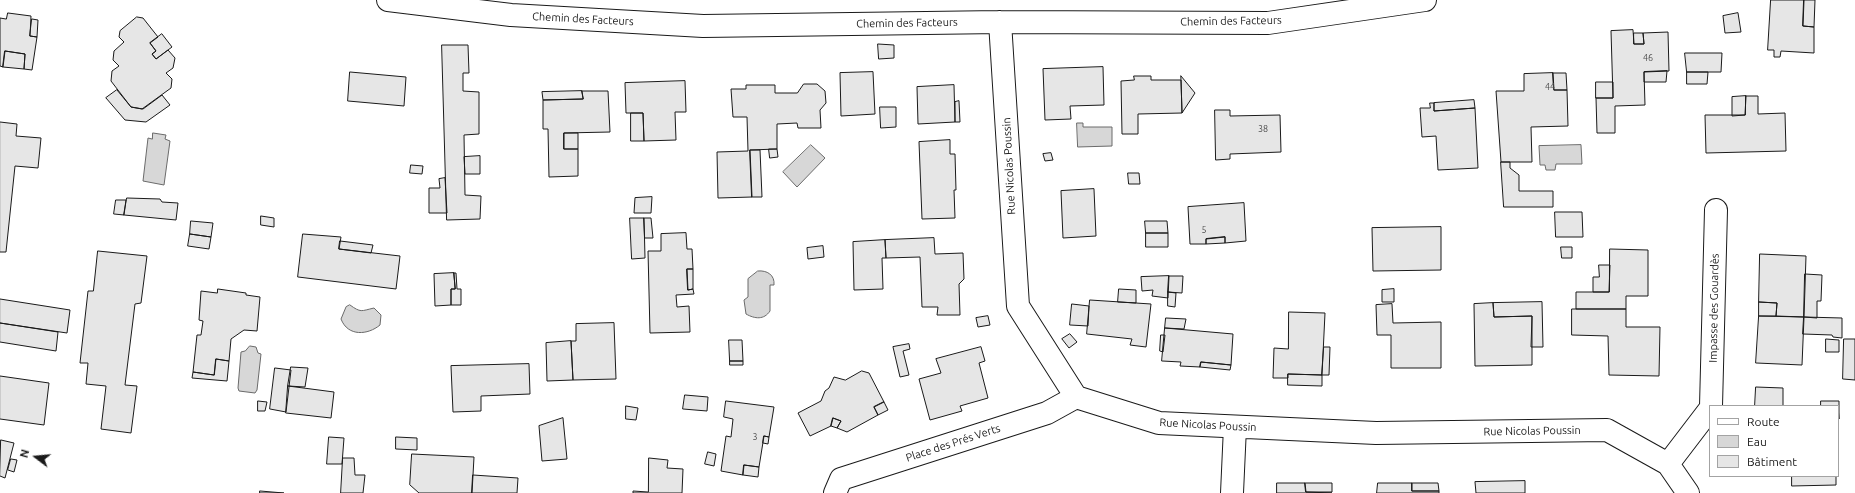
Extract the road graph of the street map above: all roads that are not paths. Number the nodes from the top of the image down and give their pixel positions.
1 (388, 0) edge
2 (1425, 0) edge
3 (1000, 22) junction
4 (1716, 210) dead end
5 (1076, 397) junction
6 (1712, 405) edge
7 (1709, 410) edge
8 (1235, 427) junction
9 (1668, 464) junction
10 (835, 493) edge
11 (1232, 493) edge
12 (1688, 493) edge

1 - 3 street, Chemin des Facteurs
2 - 3 street, Chemin des Facteurs
3 - 5 street, Rue Nicolas Poussin
4 - 6 street, Impasse des Gouardès
5 - 8 street, Rue Nicolas Poussin
5 - 10 street, Place des Prés Verts
7 - 9 street
8 - 9 street, Rue Nicolas Poussin
8 - 11 street
9 - 12 street, Rue Nicolas Poussin

